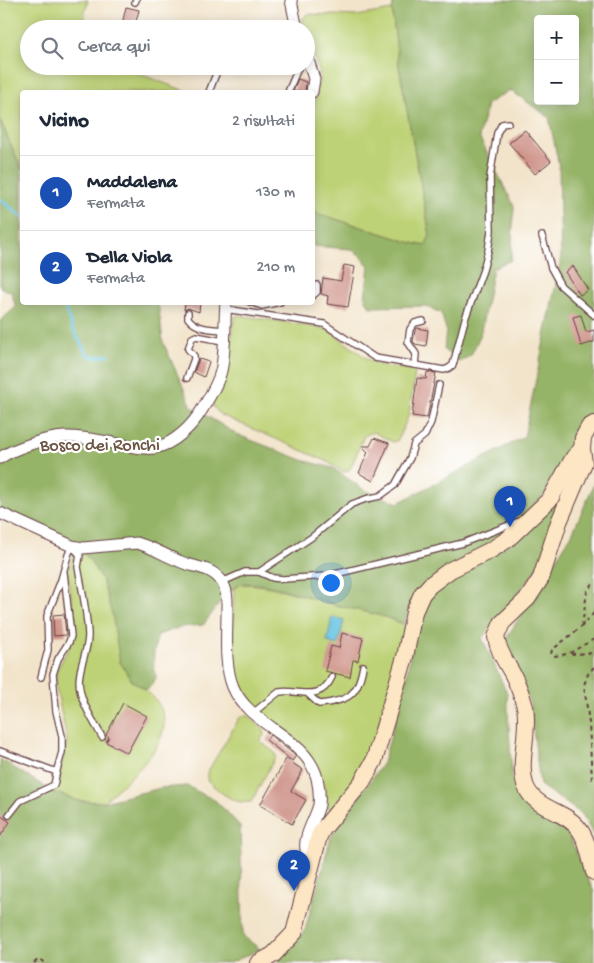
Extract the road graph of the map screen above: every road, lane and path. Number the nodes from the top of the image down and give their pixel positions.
1 (291, 0) edge
2 (295, 20) edge
3 (216, 75) edge
4 (295, 75) edge
5 (313, 75) edge
6 (210, 90) edge
7 (289, 90) edge
8 (312, 90) edge
9 (508, 123) dead end
10 (542, 236) dead end
11 (317, 285) dead end
12 (315, 294) edge
13 (225, 306) edge
14 (188, 313) dead end
15 (594, 315) edge
16 (423, 320) dead end
17 (224, 335) junction
18 (415, 365) junction
19 (187, 378) dead end
20 (439, 386) dead end
21 (594, 424) edge
22 (582, 449) junction
23 (0, 458) edge
24 (0, 513) edge
25 (531, 517) junction
26 (72, 546) junction
27 (63, 571) junction
28 (259, 572) junction
29 (222, 582) junction
30 (594, 582) edge
31 (594, 613) edge
32 (582, 626) junction
33 (594, 639) edge
34 (594, 652) edge
35 (568, 654) junction
36 (363, 666) dead end
37 (594, 667) edge
38 (41, 677) dead end
39 (332, 677) dead end
40 (308, 694) junction
41 (254, 713) junction
42 (102, 737) dead end
43 (0, 751) edge
44 (594, 758) edge
45 (592, 762) junction
46 (58, 770) junction
47 (594, 783) edge
48 (9, 814) dead end
49 (313, 862) junction
50 (594, 872) edge
51 (34, 963) edge
52 (45, 963) edge
53 (258, 963) edge

1 - 2 street
3 - 6 lane
4 - 7 lane
5 - 8 street
9 - 18 lane
10 - 15 lane
11 - 12 lane
13 - 17 street
13 - 18 lane
14 - 17 lane
16 - 18 lane
17 - 19 lane
17 - 23 street
20 - 28 lane
21 - 22 street
22 - 25 street
22 - 50 street
24 - 26 street
25 - 28 lane
25 - 49 street
26 - 27 lane
26 - 29 street
26 - 42 lane
27 - 38 lane
27 - 46 lane
28 - 29 lane
29 - 41 street
30 - 32 path
31 - 32 path
32 - 35 path
33 - 35 path
34 - 35 path
36 - 40 lane
37 - 45 path
39 - 40 lane
40 - 41 lane
41 - 49 street
43 - 46 lane
44 - 45 path
45 - 47 path
46 - 48 lane
49 - 53 street
51 - 52 path

